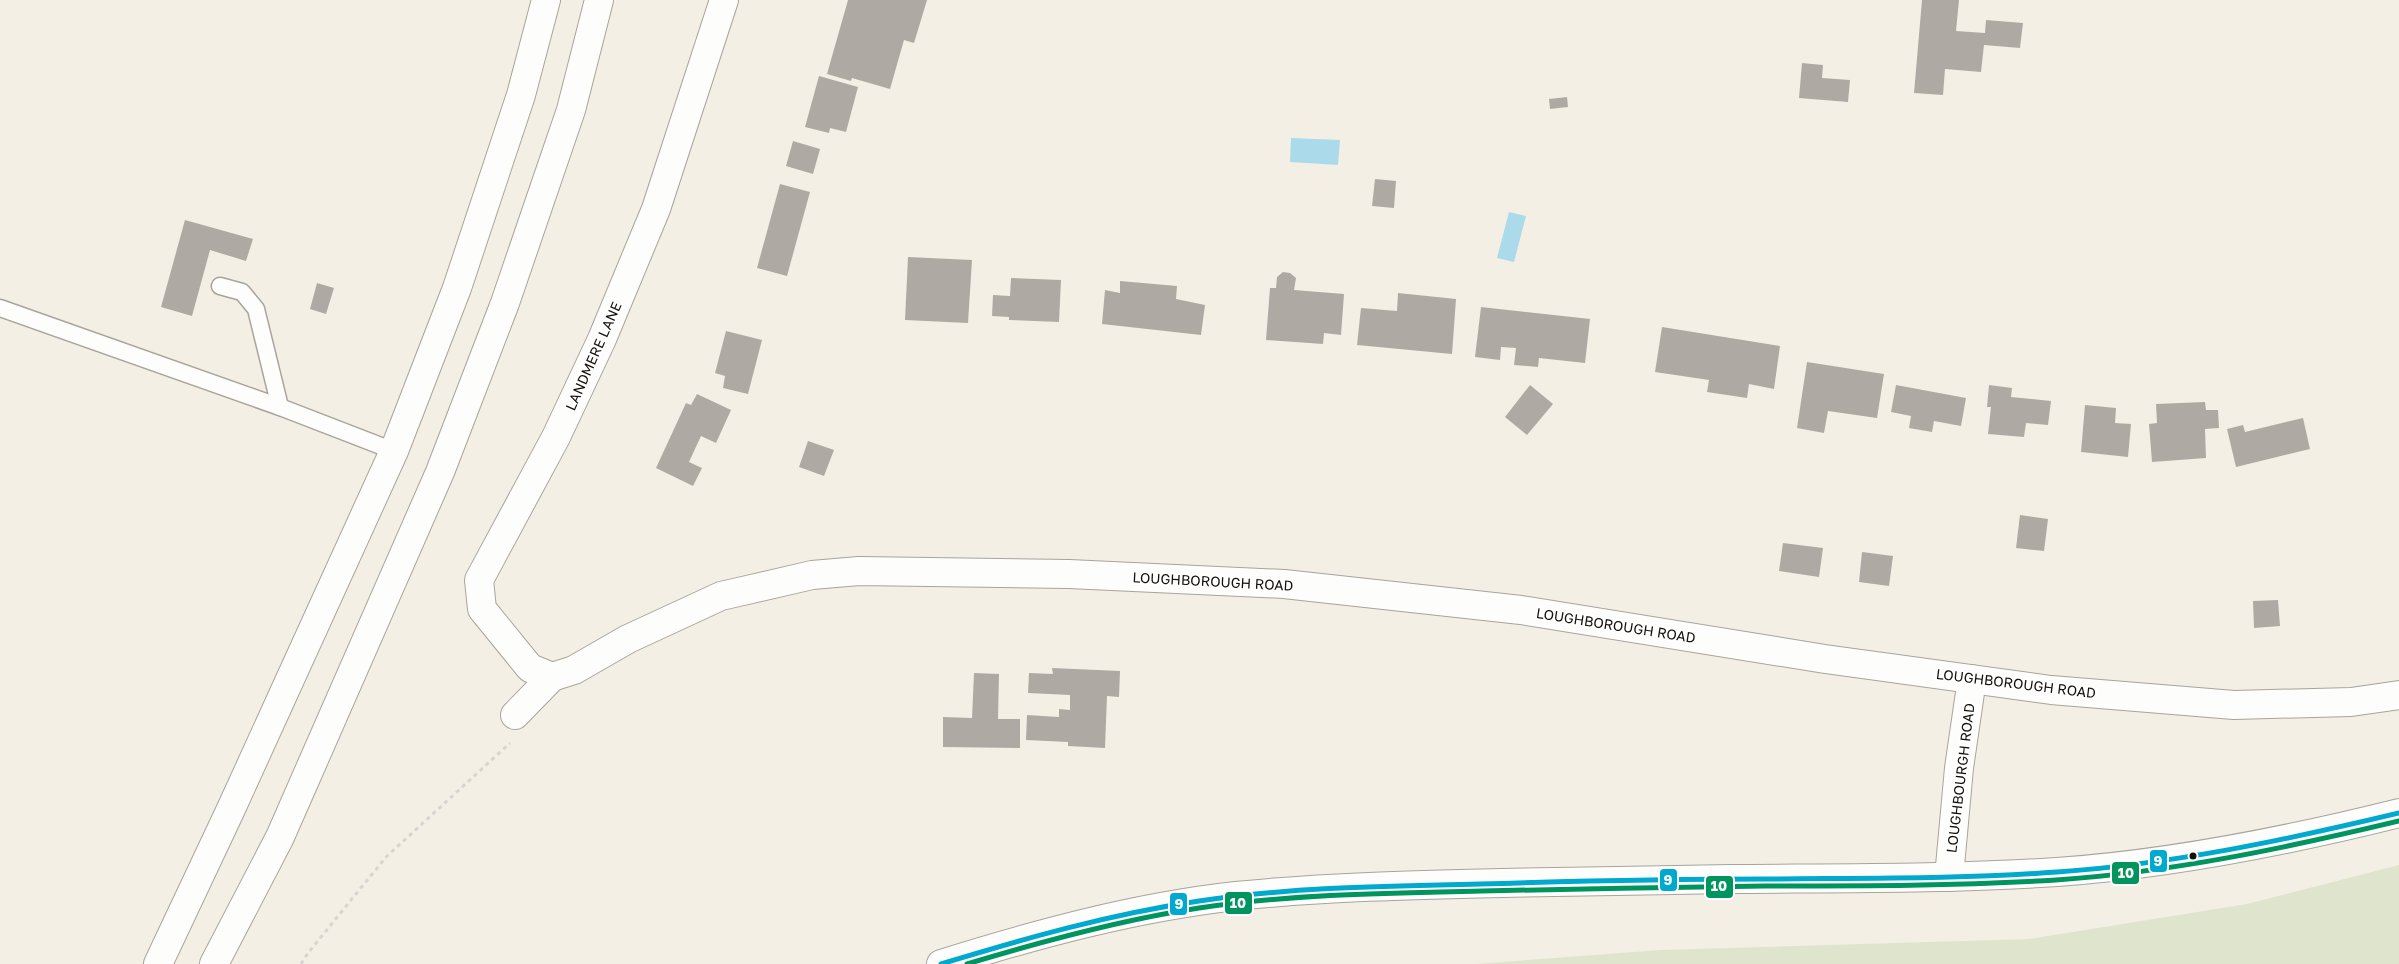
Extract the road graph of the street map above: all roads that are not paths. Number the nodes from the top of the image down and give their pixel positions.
1 (546, 0) edge
2 (598, 0) edge
3 (724, 0) edge
4 (220, 286) dead end
5 (0, 308) edge
6 (280, 407) junction
7 (394, 450) junction
8 (552, 677) junction
9 (1972, 679) junction
10 (2399, 694) edge
11 (515, 715) dead end
12 (2399, 813) edge
13 (1949, 876) junction
14 (158, 964) edge
15 (214, 964) edge
16 (941, 964) edge

1 - 7 main road
2 - 15 main road
3 - 8 main road, LANDMERE LANE
4 - 6 lane
5 - 6 lane
6 - 7 lane
7 - 14 main road
8 - 9 main road, LOUGHBOROUGH ROAD
8 - 11 main road
9 - 10 main road, LOUGHBOROUGH ROAD
9 - 13 main road, LOUGHBOURGH ROAD
12 - 13 main road
13 - 16 main road

